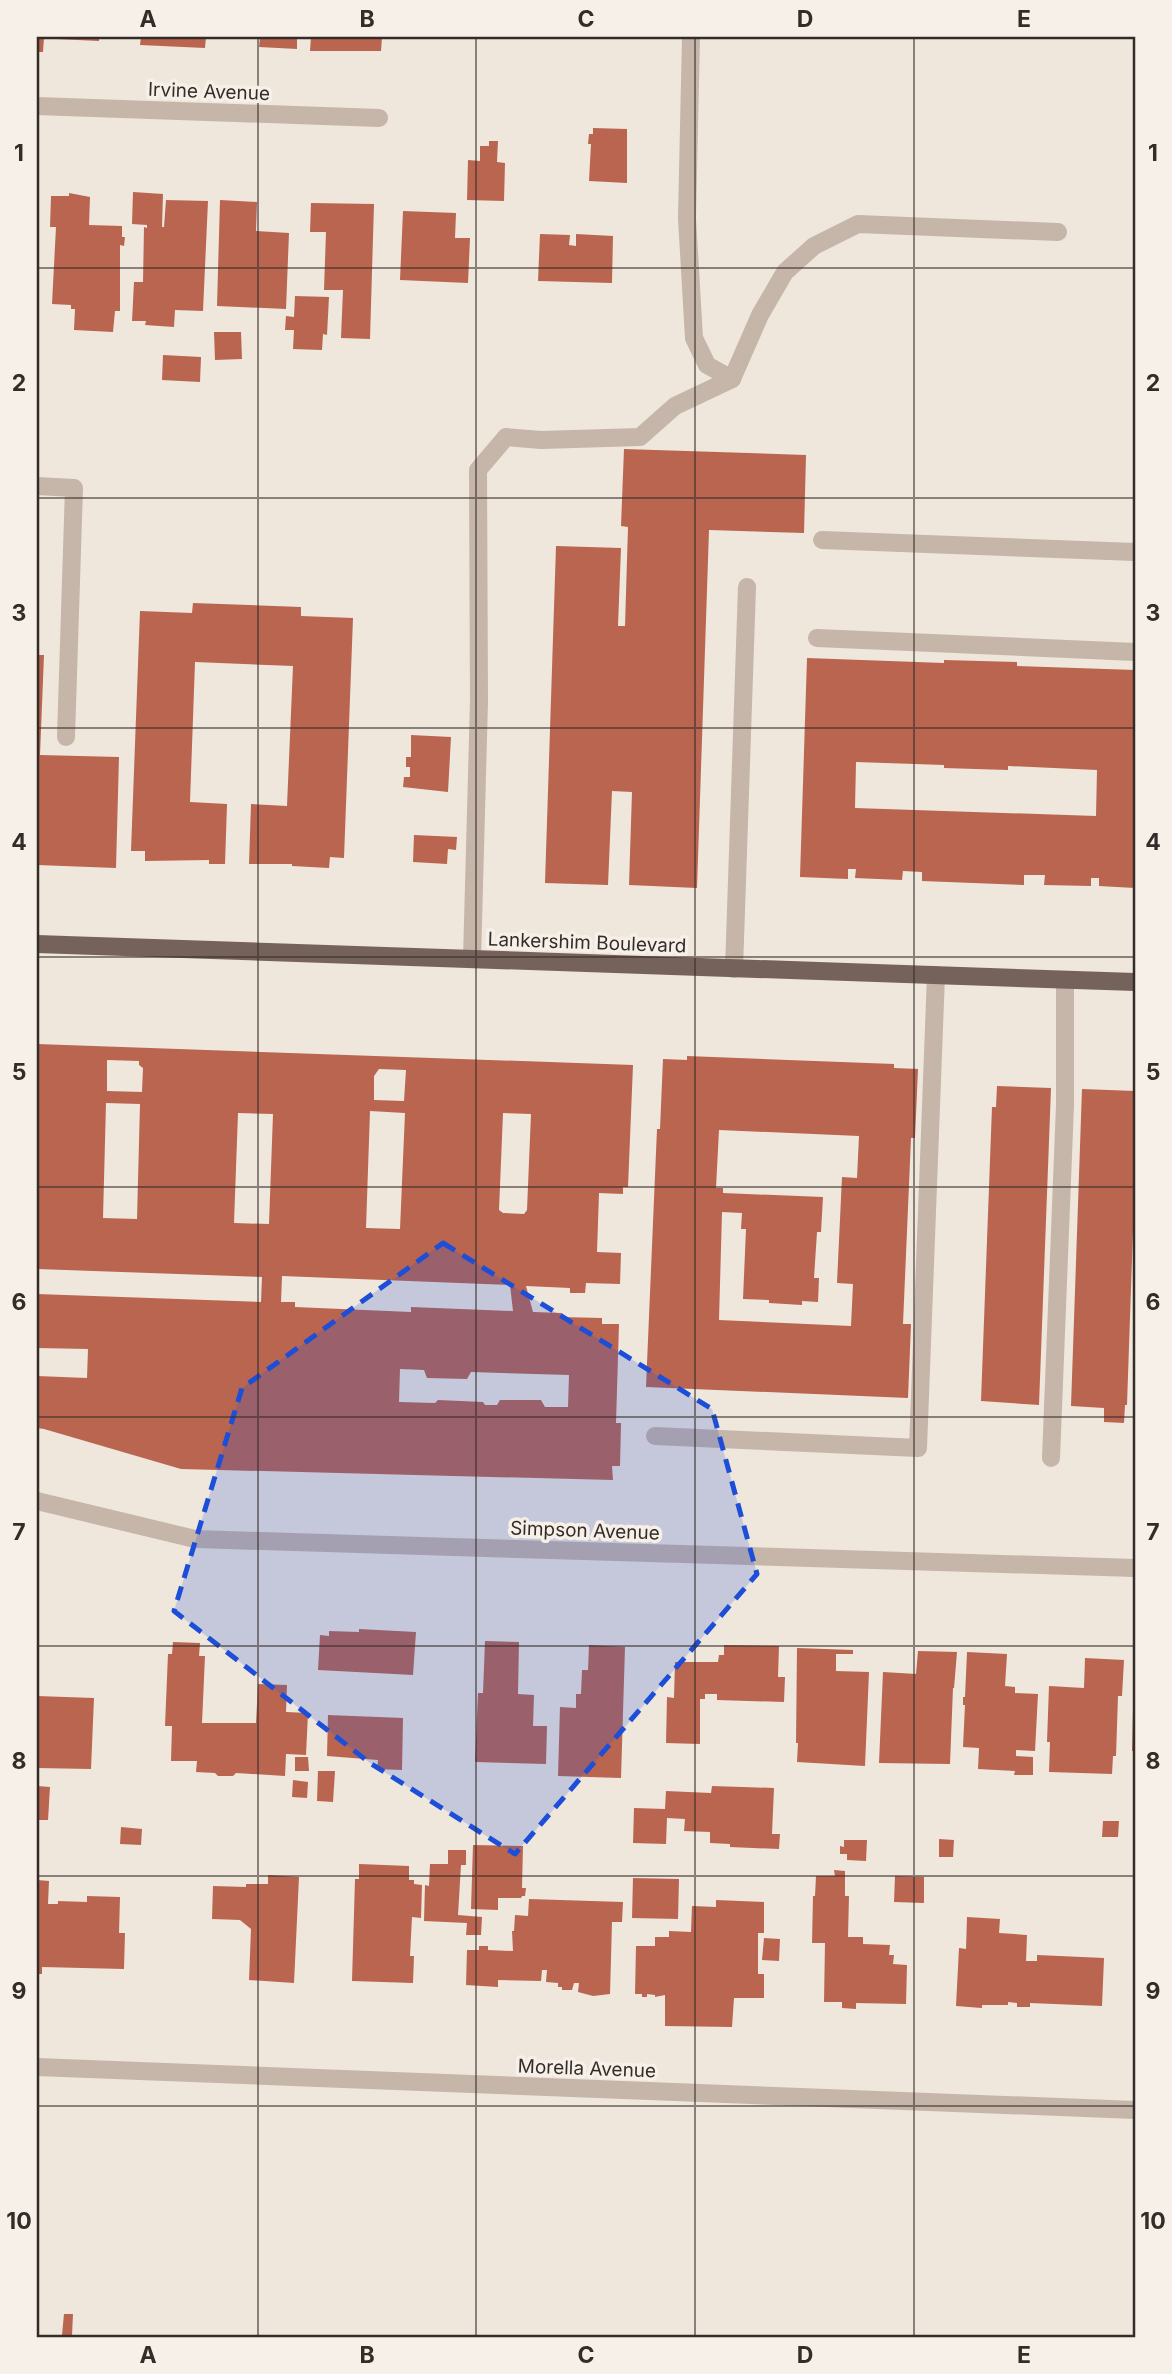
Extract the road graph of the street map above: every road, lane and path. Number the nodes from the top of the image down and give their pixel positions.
1 (691, 37) edge
2 (37, 106) edge
3 (379, 118) dead end
4 (1058, 232) dead end
5 (733, 379) junction
6 (37, 486) edge
7 (822, 540) dead end
8 (1135, 552) edge
9 (747, 587) dead end
10 (817, 638) dead end
11 (1135, 652) edge
12 (66, 737) dead end
13 (37, 944) edge
14 (472, 959) junction
15 (734, 969) junction
16 (936, 975) junction
17 (1065, 980) junction
18 (1135, 982) edge
19 (655, 1436) dead end
20 (1051, 1458) dead end
21 (37, 1501) edge
22 (1135, 1568) edge
23 (37, 2067) edge
24 (1135, 2110) edge

1 - 5 street
2 - 3 street, Irvine Avenue
4 - 5 street
5 - 14 street
6 - 12 street
7 - 8 street
9 - 15 street
10 - 11 street
13 - 14 main road, Lankershim Boulevard
14 - 15 main road, Lankershim Boulevard
15 - 16 main road, Lankershim Boulevard
16 - 17 main road, Lankershim Boulevard
16 - 19 street
17 - 18 main road, Lankershim Boulevard
17 - 20 street
21 - 22 street, Simpson Avenue
23 - 24 street, Morella Avenue

